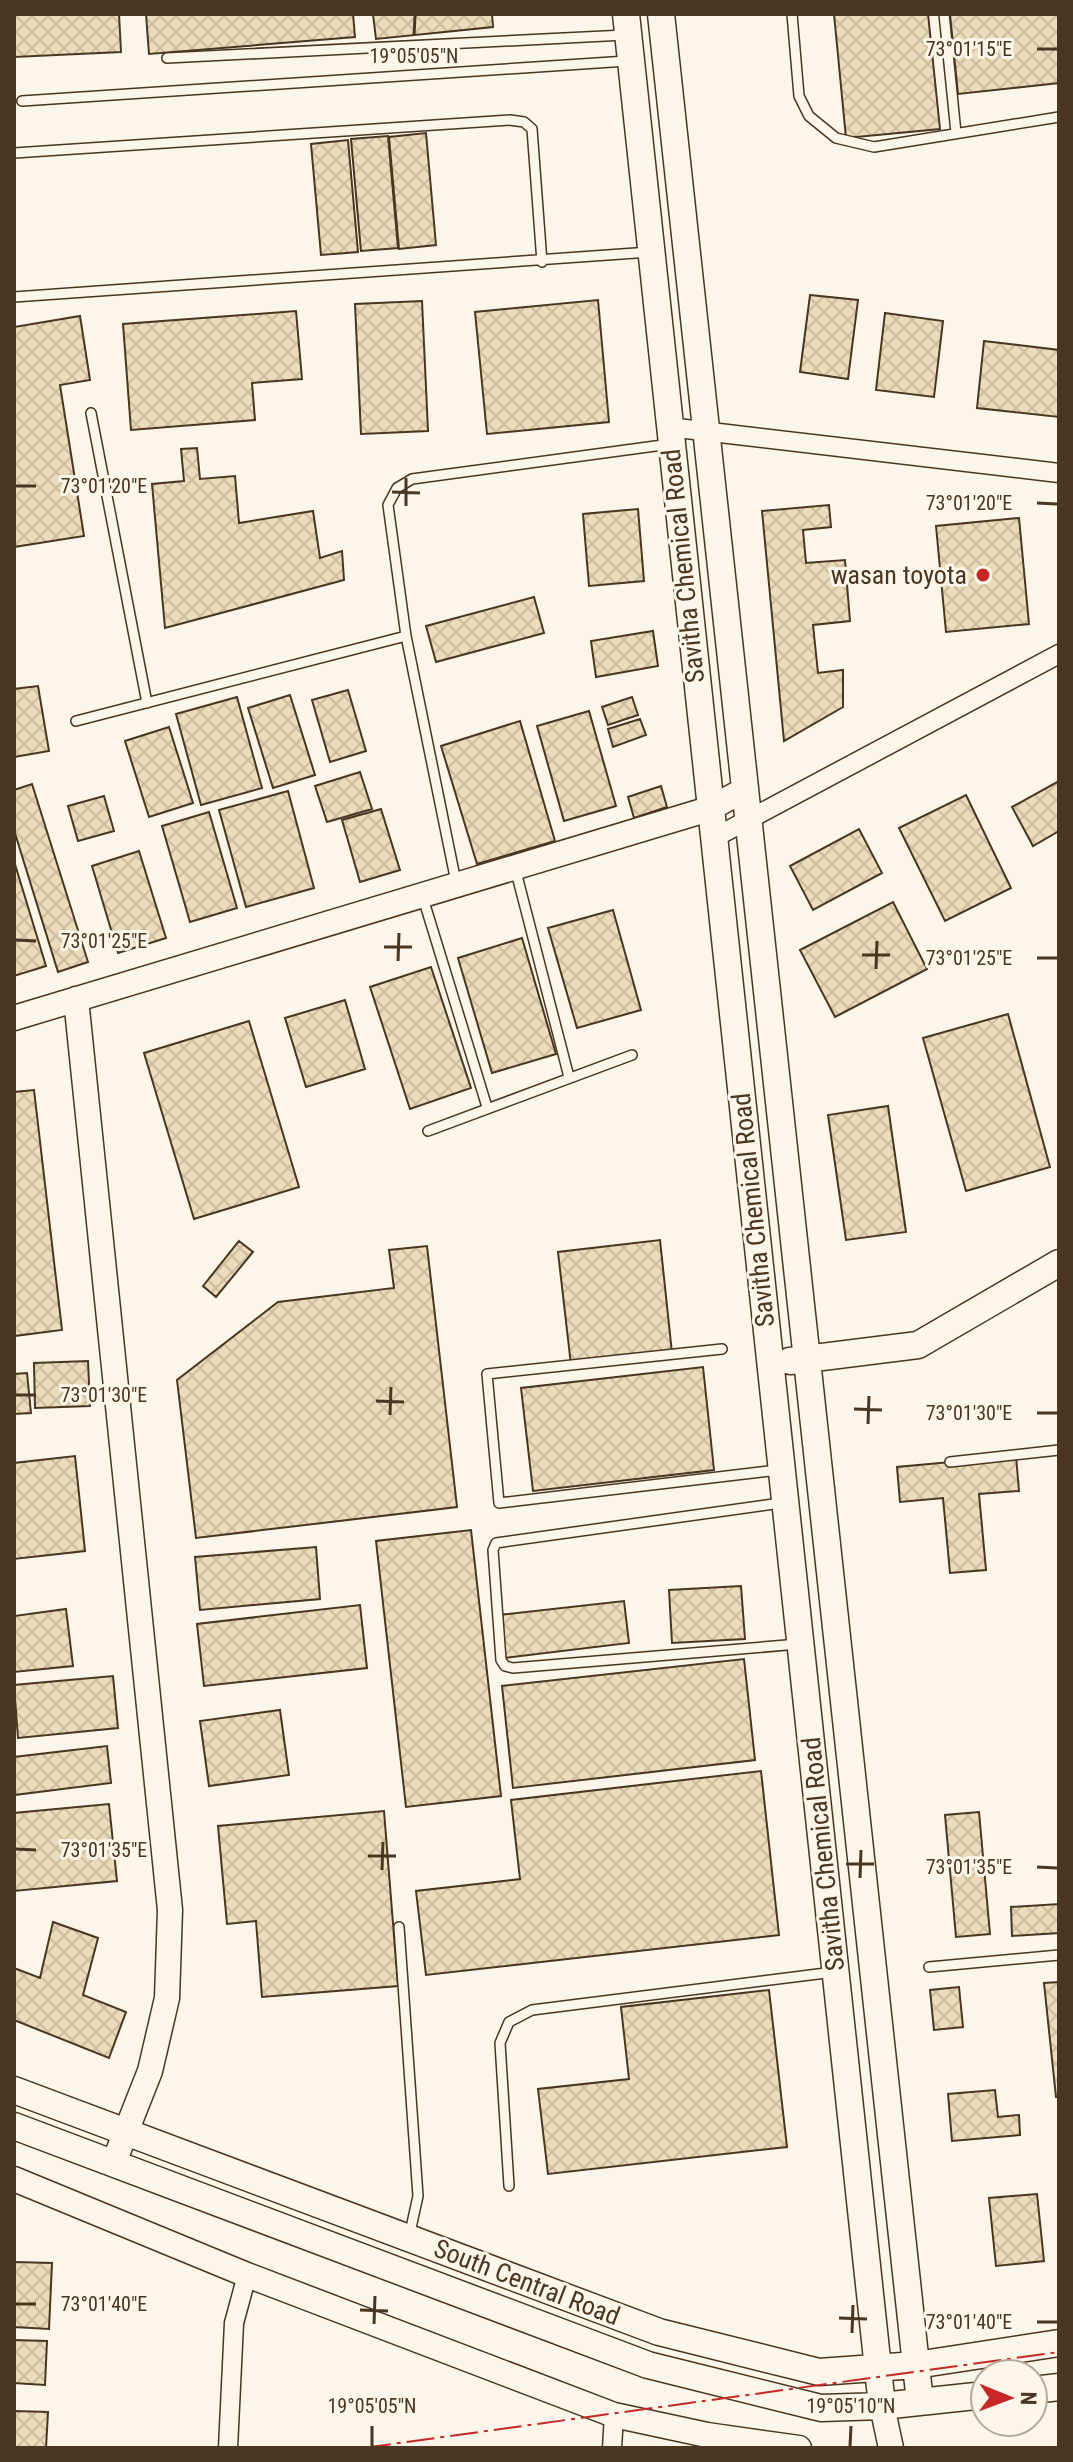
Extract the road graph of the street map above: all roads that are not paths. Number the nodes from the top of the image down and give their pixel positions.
1 (661, 14) edge
2 (792, 14) edge
3 (944, 14) edge
4 (627, 24) edge
5 (167, 58) dead end
6 (631, 61) junction
7 (22, 101) dead end
8 (1059, 117) edge
9 (956, 133) junction
10 (14, 153) edge
11 (650, 252) junction
12 (542, 262) junction
13 (14, 297) edge
14 (91, 413) dead end
15 (704, 429) junction
16 (670, 436) junction
17 (1059, 473) edge
18 (406, 636) junction
19 (1059, 654) edge
20 (147, 703) junction
21 (76, 721) dead end
22 (744, 790) junction
23 (709, 809) junction
24 (747, 821) junction
25 (712, 839) junction
26 (515, 867) junction
27 (456, 885) junction
28 (423, 895) junction
29 (76, 999) junction
30 (14, 1018) edge
31 (632, 1055) dead end
32 (569, 1077) junction
33 (487, 1107) junction
34 (428, 1131) dead end
35 (1059, 1263) edge
36 (722, 1349) dead end
37 (806, 1359) junction
38 (769, 1363) junction
39 (1059, 1450) edge
40 (950, 1462) dead end
41 (781, 1469) junction
42 (784, 1502) junction
43 (800, 1644) junction
44 (399, 1927) dead end
45 (1059, 1955) edge
46 (929, 1967) dead end
47 (836, 1971) junction
48 (14, 2090) edge
49 (14, 2126) edge
50 (126, 2130) junction
51 (114, 2162) junction
52 (14, 2179) edge
53 (509, 2186) dead end
54 (409, 2237) junction
55 (247, 2275) junction
56 (1059, 2343) edge
57 (916, 2365) junction
58 (879, 2368) junction
59 (969, 2397) edge
60 (920, 2402) junction
61 (882, 2406) junction
62 (614, 2415) junction
63 (228, 2448) edge
64 (612, 2448) edge
65 (799, 2448) edge
66 (891, 2448) edge

1 - 15 main road, Savitha Chemical Road
2 - 9 lane
3 - 9 lane
4 - 5 lane
4 - 6 main road, Savitha Chemical Road
6 - 7 lane
6 - 11 main road, Savitha Chemical Road
8 - 9 lane
10 - 12 lane
11 - 12 lane
11 - 16 main road, Savitha Chemical Road
12 - 13 lane
14 - 20 lane
15 - 16 street
15 - 17 street
15 - 22 main road, Savitha Chemical Road
16 - 18 lane
16 - 23 main road, Savitha Chemical Road
18 - 20 lane
18 - 27 lane
19 - 24 street
20 - 21 lane
22 - 23 street
22 - 24 main road, Savitha Chemical Road
23 - 25 main road, Savitha Chemical Road
23 - 26 street
24 - 25 street
24 - 37 main road, Savitha Chemical Road
25 - 38 main road, Savitha Chemical Road
26 - 27 street
26 - 32 lane
27 - 28 street
28 - 29 street
28 - 33 lane
29 - 30 street
29 - 50 street
31 - 32 lane
32 - 33 lane
33 - 34 lane
35 - 37 main road
36 - 41 lane
37 - 38 main road
37 - 57 main road, Savitha Chemical Road
38 - 41 main road, Savitha Chemical Road
39 - 40 lane
41 - 42 main road, Savitha Chemical Road
42 - 43 main road, Savitha Chemical Road
42 - 43 lane
43 - 47 main road, Savitha Chemical Road
44 - 54 lane
45 - 46 lane
47 - 53 lane
47 - 58 main road, Savitha Chemical Road
48 - 50 main road, South Central Road
49 - 51 main road, South Central Road
50 - 51 street
50 - 54 main road, South Central Road
51 - 61 main road, South Central Road
52 - 55 street
54 - 58 main road, South Central Road
55 - 62 street
55 - 63 street
56 - 57 main road, South Central Road
57 - 58 main road, South Central Road
57 - 60 main road, Savitha Chemical Road
58 - 61 main road, Savitha Chemical Road
59 - 60 main road, South Central Road
60 - 61 main road, South Central Road
61 - 66 street
62 - 64 street
62 - 65 street

